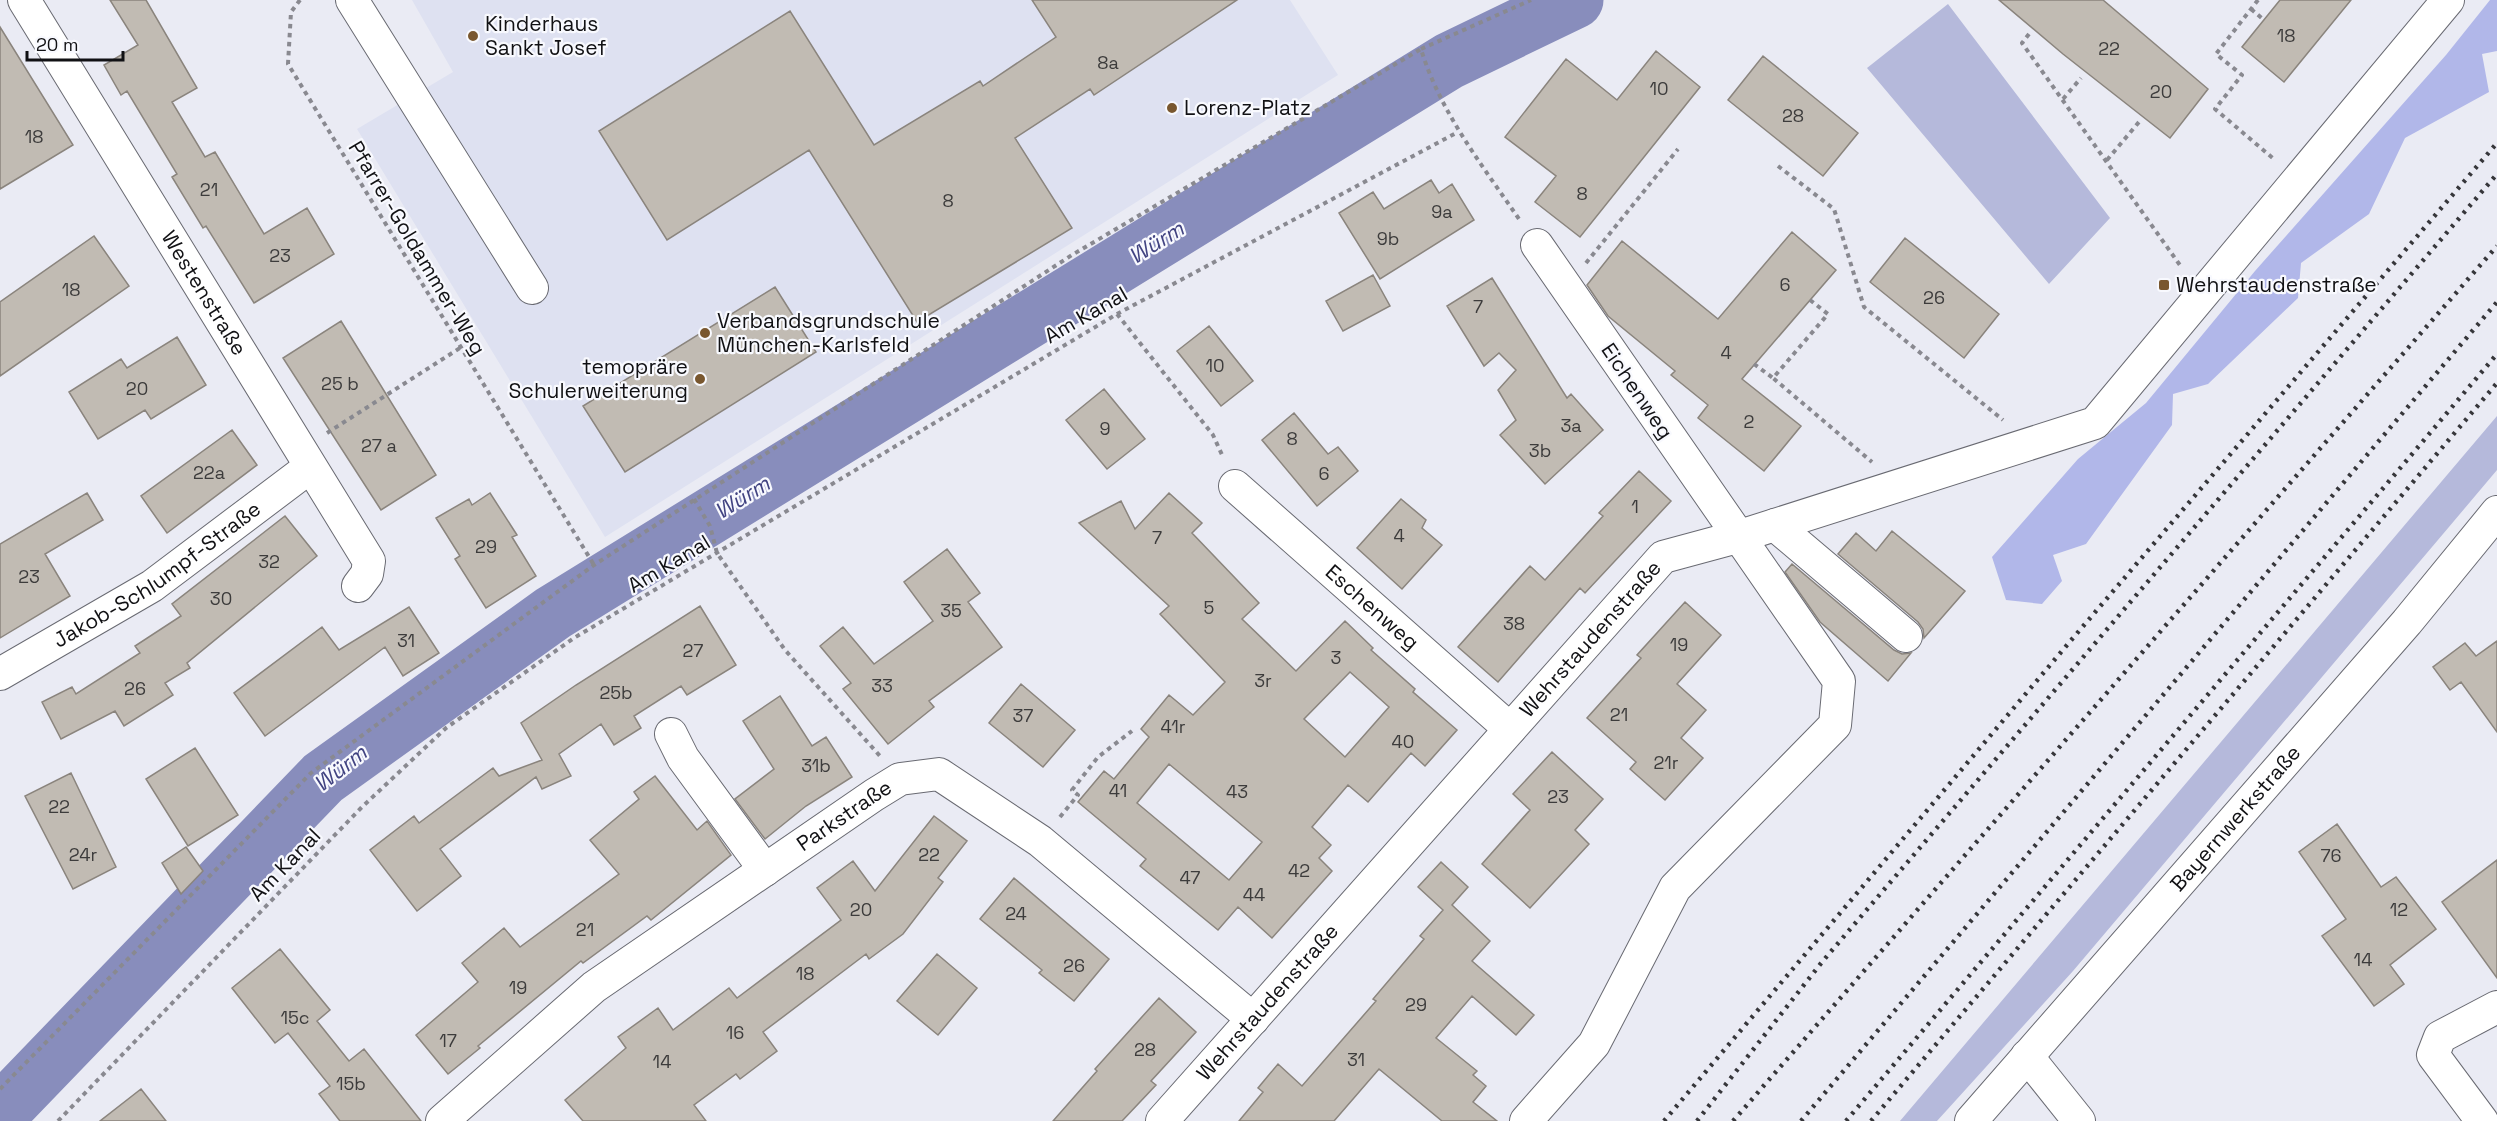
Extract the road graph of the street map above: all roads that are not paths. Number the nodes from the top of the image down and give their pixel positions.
1 (24, 0) edge
2 (352, 0) edge
3 (2448, 0) edge
4 (1537, 245) road end
5 (532, 288) dead end
6 (304, 459) junction
7 (1235, 486) road end
8 (2497, 512) edge
9 (1775, 525) junction
10 (1737, 537) junction
11 (358, 586) dead end
12 (1906, 636) dead end
13 (0, 674) edge
14 (1510, 729) junction
15 (671, 735) dead end
16 (765, 870) junction
17 (2497, 1006) edge
18 (1253, 1019) junction
19 (2027, 1056) junction
20 (2058, 1108) edge
21 (442, 1121) edge
22 (1162, 1121) edge
23 (1526, 1121) edge
24 (1971, 1121) edge
25 (2079, 1121) edge
26 (2482, 1121) edge

1 - 6 street, Westenstraße
2 - 5 street
3 - 9 street, Wehrstaudenstraße
4 - 10 street, Eichenweg
6 - 11 street, Westenstraße
6 - 13 street, Jakob-Schlumpf-Straße
7 - 14 street, Eschenweg
8 - 19 street, Bayernwerkstraße
9 - 10 street, Wehrstaudenstraße
9 - 12 street
10 - 14 street, Wehrstaudenstraße
10 - 23 street, Eichenweg
14 - 18 street, Wehrstaudenstraße
15 - 16 street
16 - 18 street, Parkstraße
16 - 21 street, Parkstraße
17 - 26 street
18 - 22 street, Wehrstaudenstraße
19 - 20 street
19 - 24 street, Bayernwerkstraße
20 - 25 street

